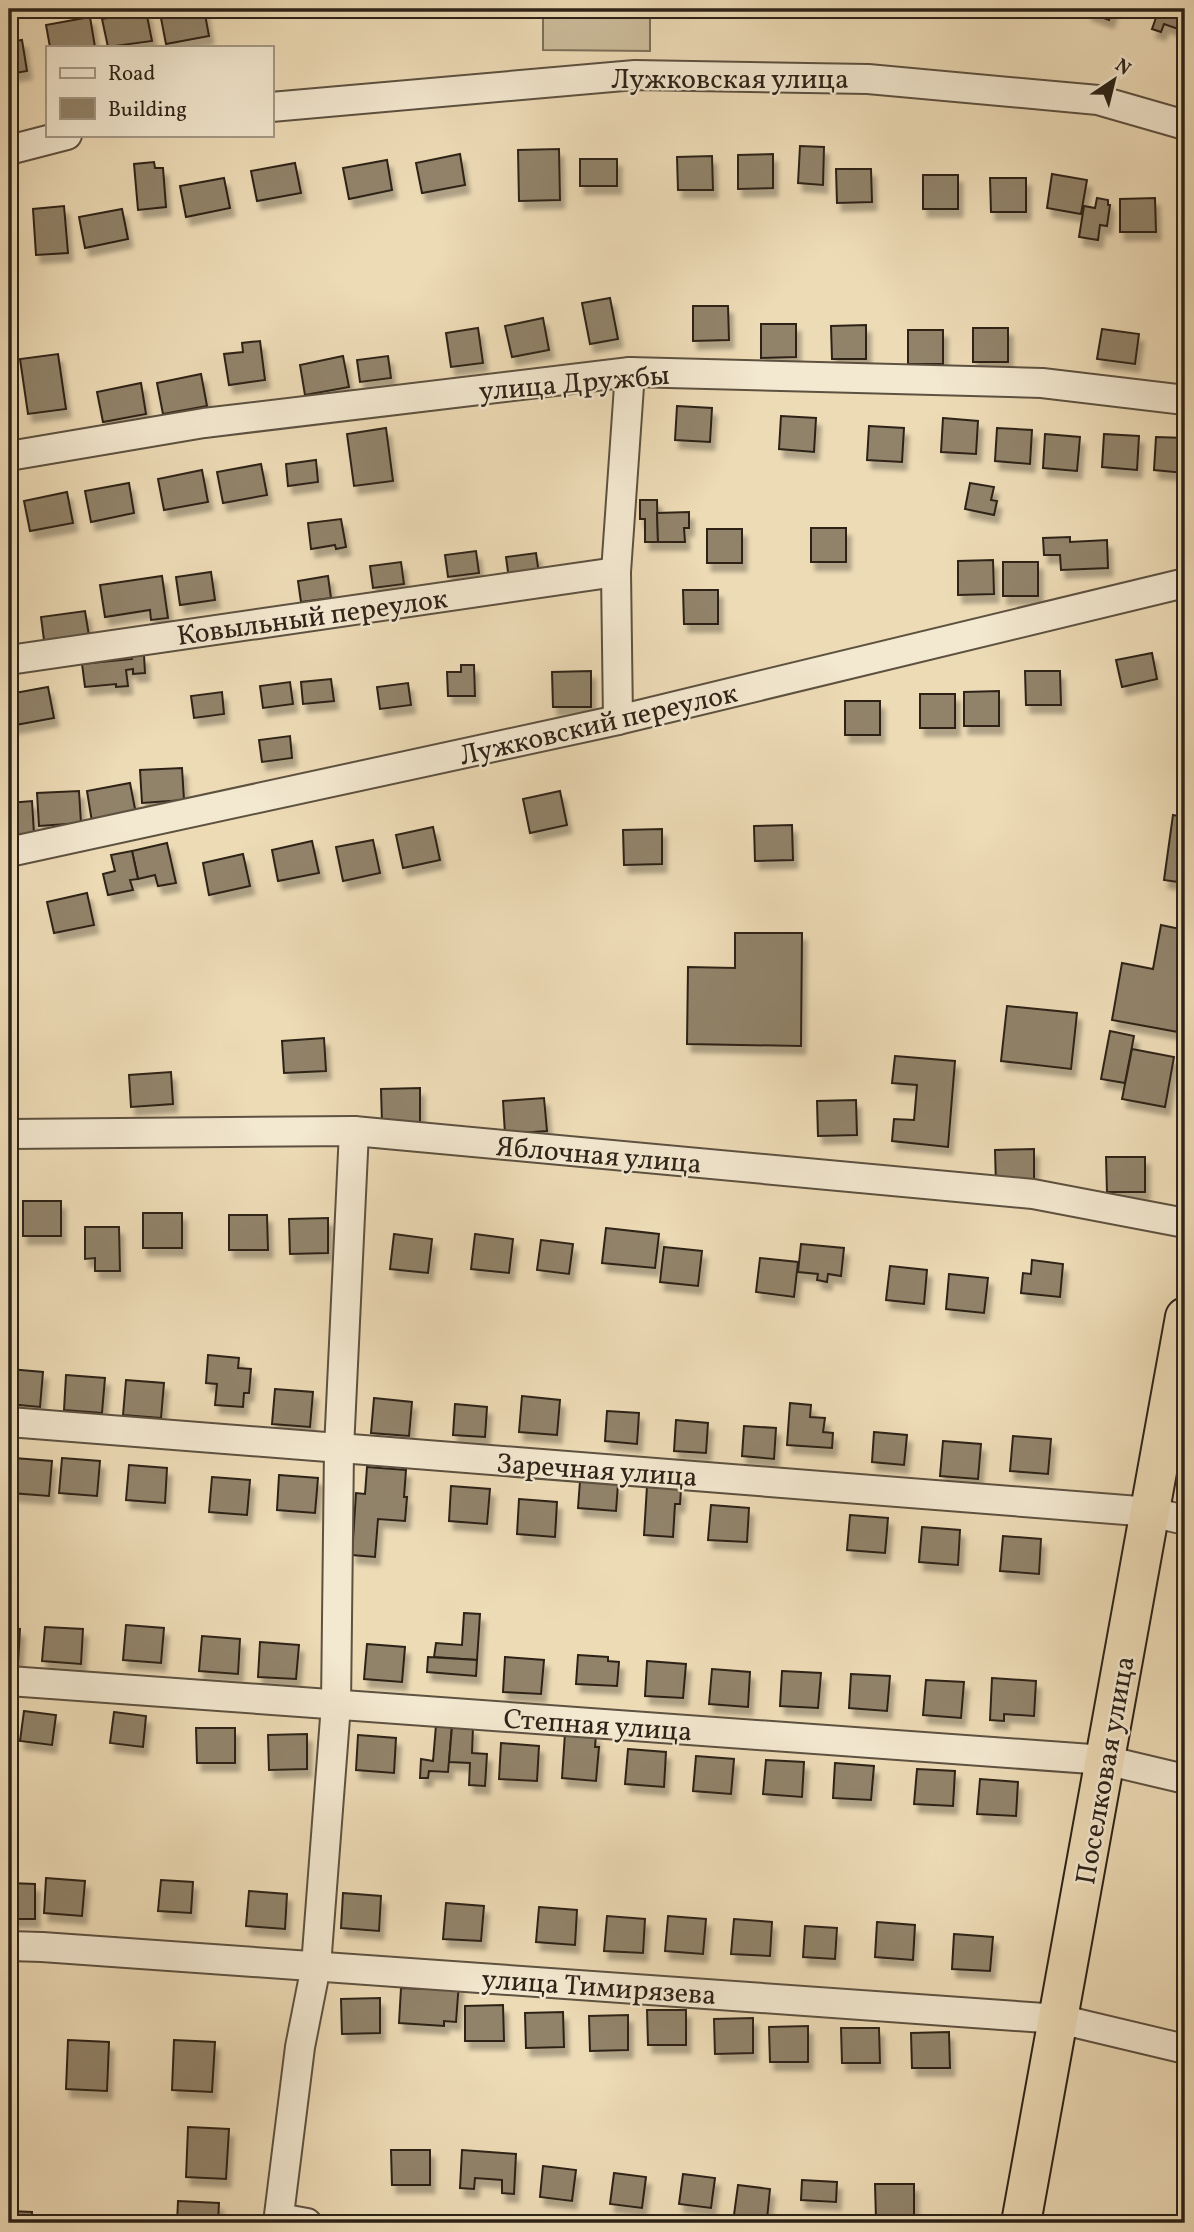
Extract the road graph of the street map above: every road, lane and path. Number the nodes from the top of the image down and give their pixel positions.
1 (273, 107) edge
2 (1185, 125) edge
3 (63, 136) edge
4 (9, 150) edge
5 (630, 372) junction
6 (1185, 400) edge
7 (9, 456) edge
8 (616, 572) junction
9 (1185, 583) edge
10 (9, 660) edge
11 (618, 720) junction
12 (9, 852) edge
13 (354, 1131) junction
14 (9, 1134) edge
15 (1185, 1223) edge
16 (1185, 1317) edge
17 (9, 1422) edge
18 (339, 1449) junction
19 (1168, 1516) edge
20 (9, 1681) edge
21 (336, 1705) junction
22 (1105, 1760) junction
23 (1185, 1779) edge
24 (9, 1946) edge
25 (316, 1966) junction
26 (1059, 2019) junction
27 (1185, 2049) edge
28 (278, 2221) edge
29 (307, 2223) edge
30 (1021, 2223) edge

1 - 2 street, Лужковская улица
3 - 4 street
5 - 6 street, улица Дружбы
5 - 7 street, улица Дружбы
5 - 8 street
8 - 10 street, Ковыльный переулок
8 - 11 street
9 - 11 street, Лужковский переулок
11 - 12 street, Лужковский переулок
13 - 14 street, Яблочная улица
13 - 15 street, Яблочная улица
13 - 18 street
16 - 19 highway, Поселковая улица
17 - 18 street, Заречная улица
18 - 19 street, Заречная улица
18 - 21 street
19 - 22 highway, Поселковая улица
20 - 21 street, Степная улица
21 - 22 street, Степная улица
21 - 25 street
22 - 23 street, Степная улица
22 - 26 highway, Поселковая улица
24 - 25 street, улица Тимирязева
25 - 26 street, улица Тимирязева
25 - 28 street
26 - 27 street, улица Тимирязева
26 - 30 highway, Поселковая улица
28 - 29 street

